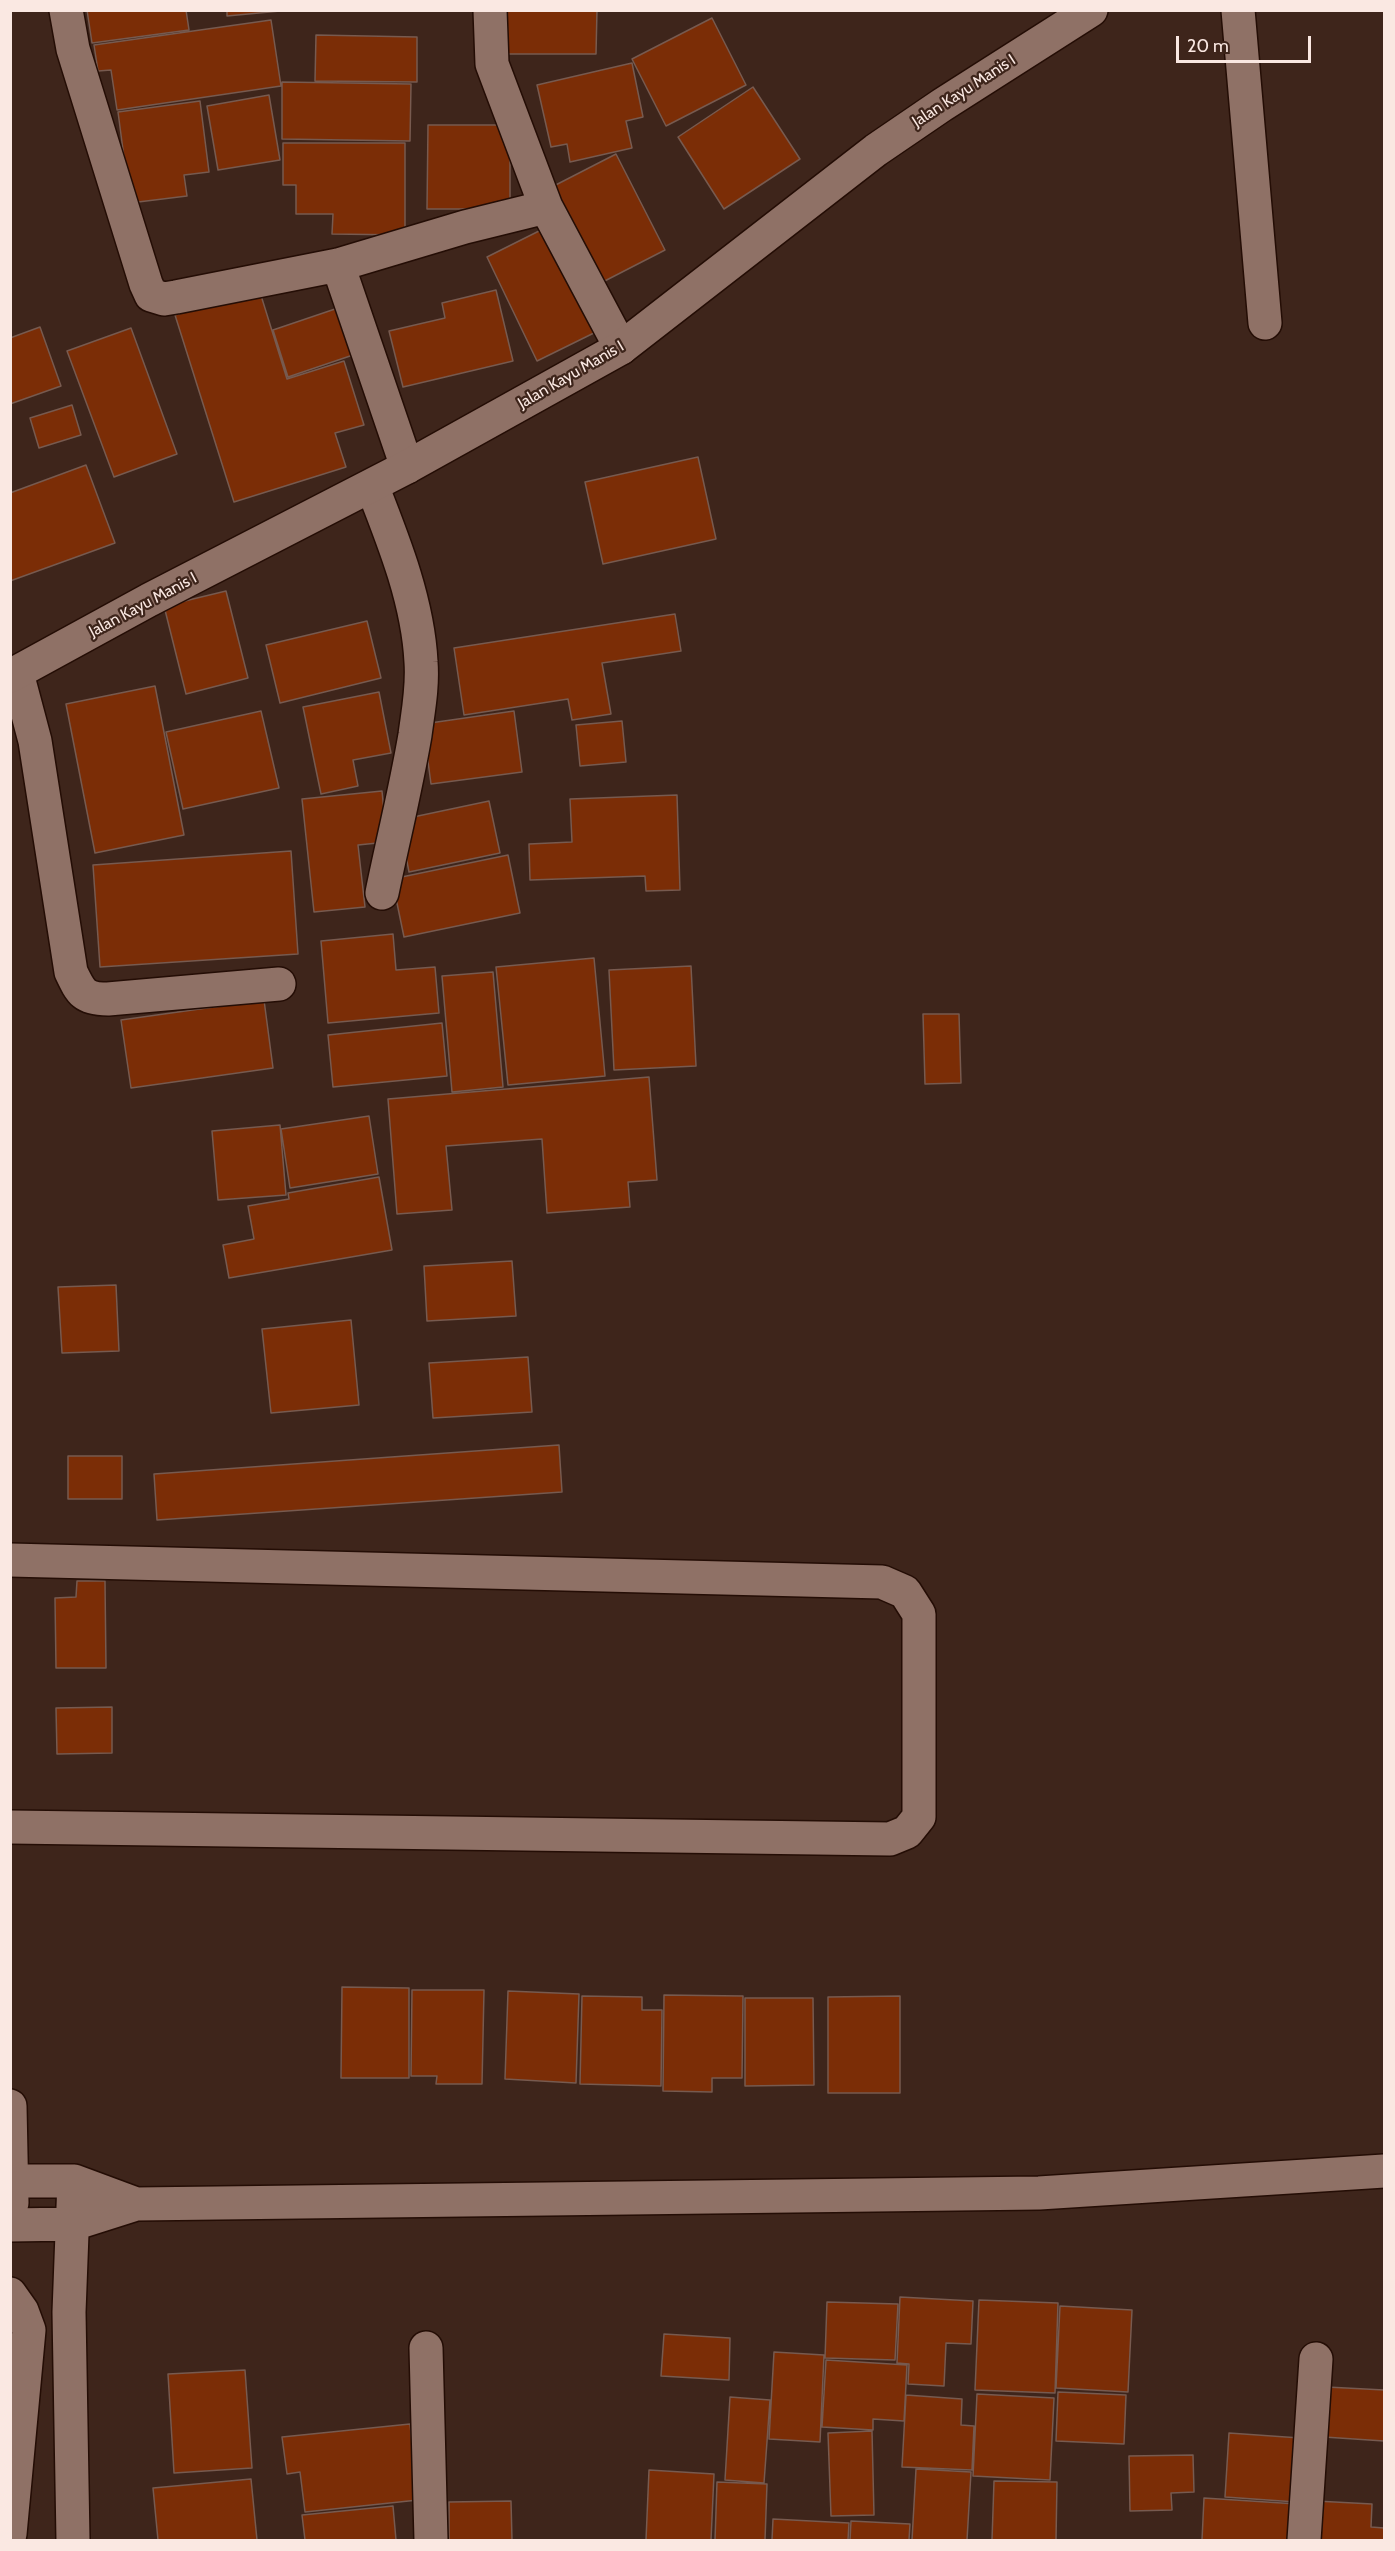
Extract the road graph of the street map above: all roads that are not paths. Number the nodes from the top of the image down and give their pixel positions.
1 (66, 10) edge
2 (490, 10) edge
3 (1091, 10) edge
4 (1238, 10) edge
5 (546, 207) junction
6 (338, 265) junction
7 (1265, 323) dead end
8 (621, 348) junction
9 (407, 467) junction
10 (372, 486) junction
11 (14, 675) edge
12 (382, 892) dead end
13 (279, 984) dead end
14 (10, 1560) edge
15 (10, 1827) edge
16 (10, 2106) edge
17 (1384, 2171) edge
18 (11, 2181) edge
19 (74, 2181) junction
20 (136, 2204) junction
21 (73, 2224) junction
22 (11, 2225) edge
23 (10, 2294) edge
24 (426, 2348) dead end
25 (1316, 2359) dead end
26 (10, 2534) edge
27 (73, 2541) edge
28 (431, 2541) edge
29 (1304, 2541) edge

1 - 6 street
2 - 5 street
3 - 8 street, Jalan Kayu Manis I
4 - 7 street
5 - 6 street
5 - 8 street
6 - 9 street
8 - 9 street, Jalan Kayu Manis I
9 - 10 street, Jalan Kayu Manis I
10 - 11 street, Jalan Kayu Manis I
10 - 12 street
11 - 13 street
14 - 15 street
16 - 18 street
17 - 20 street
18 - 19 street
18 - 22 street
19 - 20 street
19 - 21 street
20 - 21 street
21 - 22 street
21 - 27 street
23 - 26 street
24 - 28 street
25 - 29 street

